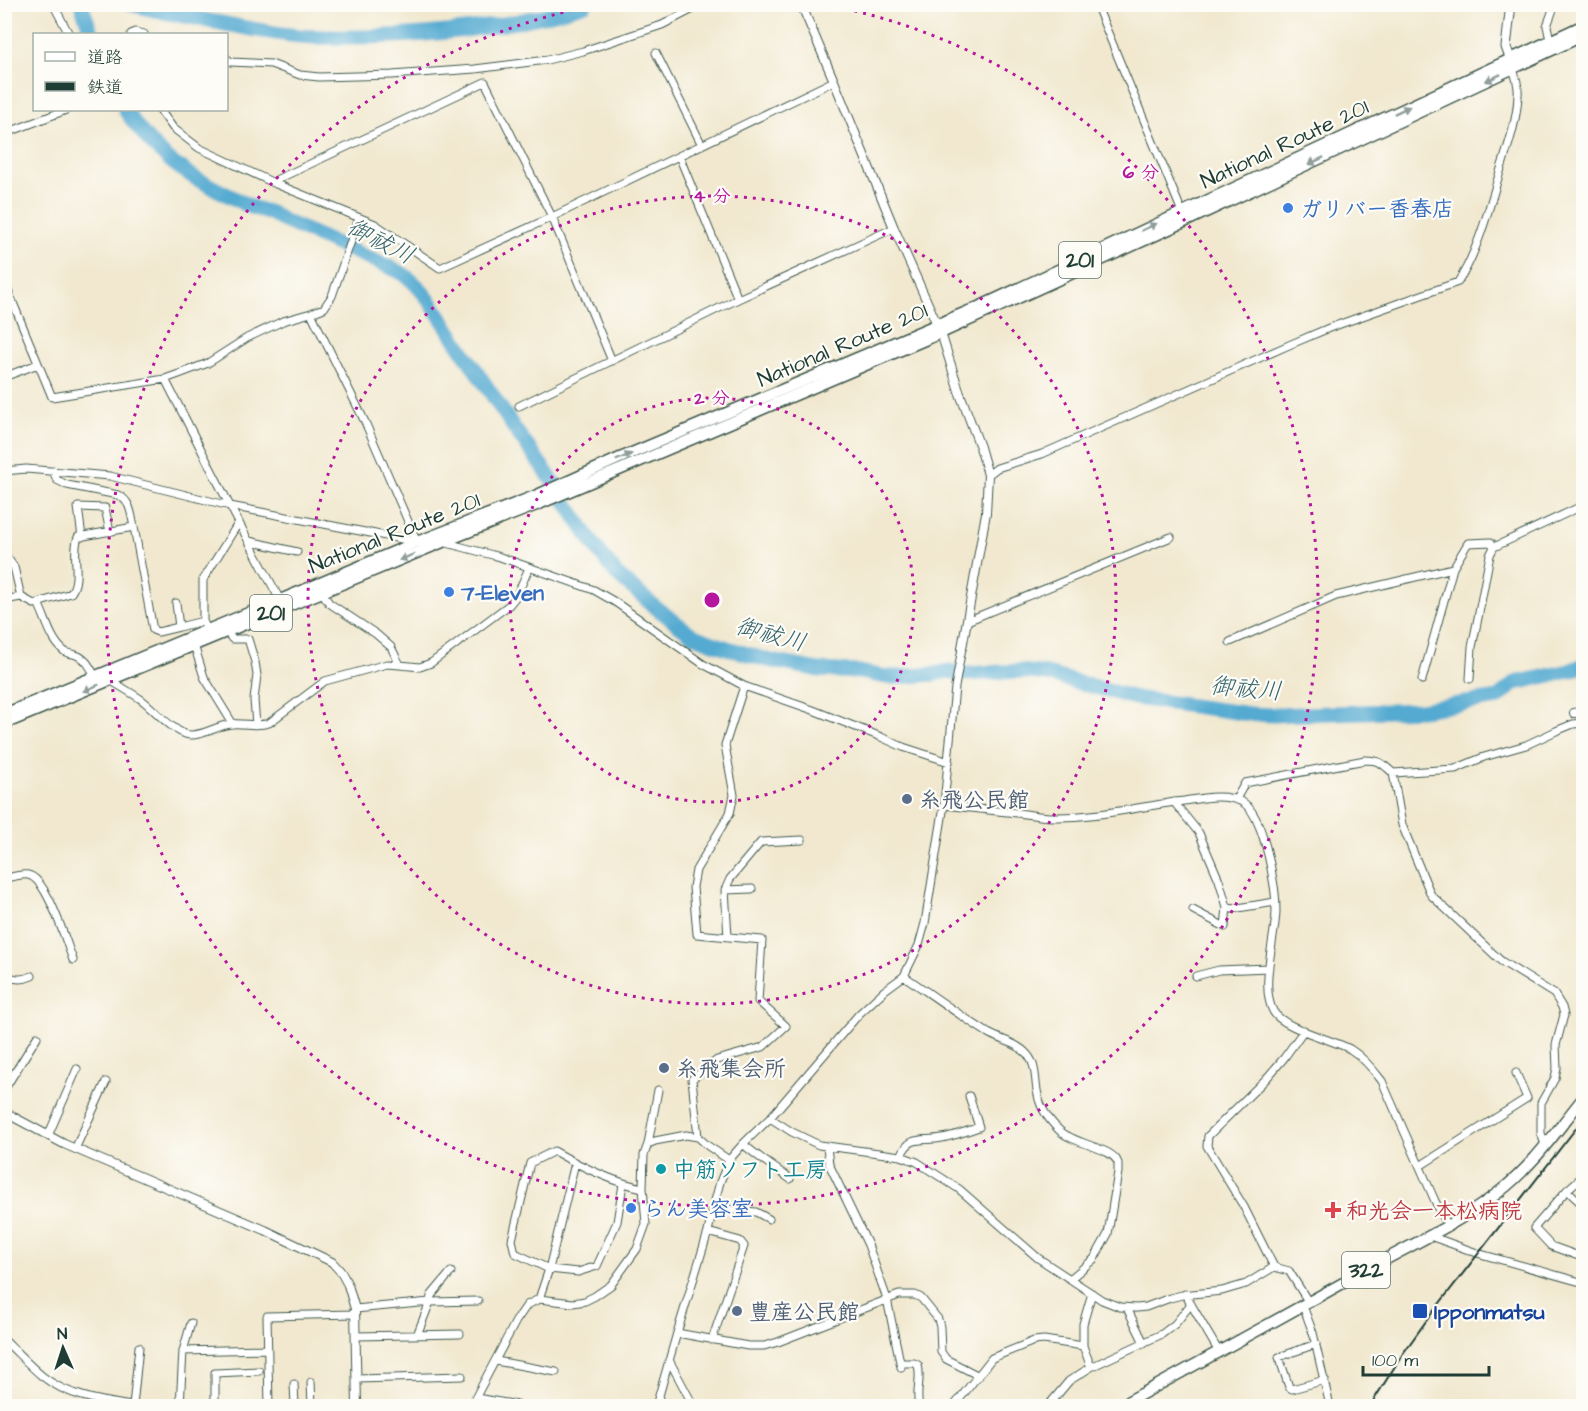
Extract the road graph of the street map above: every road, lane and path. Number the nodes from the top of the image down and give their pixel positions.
1 (53, 4) edge
2 (703, 4) edge
3 (801, 4) edge
4 (1096, 4) edge
5 (1511, 4) edge
6 (1555, 4) edge
7 (1584, 25) edge
8 (68, 33) edge
9 (1584, 35) edge
10 (1550, 40) junction
11 (656, 53) dead end
12 (228, 60) edge
13 (1512, 64) junction
14 (834, 81) junction
15 (63, 111) edge
16 (161, 111) edge
17 (4, 134) edge
18 (702, 145) junction
19 (679, 156) junction
20 (276, 184) junction
21 (1182, 212) junction
22 (552, 217) junction
23 (359, 218) junction
24 (894, 228) junction
25 (4, 280) edge
26 (738, 299) junction
27 (8, 301) edge
28 (311, 313) junction
29 (939, 329) junction
30 (612, 361) junction
31 (38, 364) junction
32 (4, 377) edge
33 (165, 379) junction
34 (519, 406) dead end
35 (4, 471) edge
36 (53, 471) junction
37 (988, 475) junction
38 (537, 500) junction
39 (1584, 505) edge
40 (230, 506) junction
41 (239, 522) junction
42 (134, 527) junction
43 (110, 532) junction
44 (82, 537) junction
45 (1171, 537) dead end
46 (249, 541) junction
47 (417, 542) junction
48 (443, 542) junction
49 (1494, 548) junction
50 (297, 552) dead end
51 (4, 553) edge
52 (529, 568) junction
53 (1453, 568) junction
54 (322, 592) junction
55 (21, 597) junction
56 (4, 600) edge
57 (280, 600) junction
58 (38, 603) junction
59 (176, 603) dead end
60 (967, 621) junction
61 (205, 626) junction
62 (179, 627) junction
63 (227, 632) junction
64 (1230, 642) dead end
65 (194, 645) junction
66 (962, 648) joint
67 (400, 665) junction
68 (95, 676) junction
69 (1470, 679) dead end
70 (110, 680) junction
71 (1422, 680) dead end
72 (744, 686) junction
73 (1584, 711) edge
74 (1574, 713) joint
75 (4, 714) edge
76 (1584, 723) edge
77 (4, 724) edge
78 (233, 724) junction
79 (1573, 724) junction
80 (256, 725) junction
81 (949, 762) junction
82 (1393, 772) junction
83 (1236, 799) junction
84 (1174, 802) junction
85 (944, 805) junction
86 (802, 840) dead end
87 (4, 879) edge
88 (752, 889) dead end
89 (725, 890) junction
90 (1275, 902) junction
91 (1227, 907) junction
92 (1192, 910) dead end
93 (728, 937) junction
94 (73, 960) dead end
95 (1269, 969) junction
96 (4, 975) edge
97 (32, 976) dead end
98 (904, 976) junction
99 (1196, 976) dead end
100 (1304, 1030) junction
101 (37, 1037) dead end
102 (77, 1069) dead end
103 (1516, 1073) dead end
104 (106, 1082) dead end
105 (4, 1090) edge
106 (658, 1090) dead end
107 (969, 1096) dead end
108 (1584, 1097) edge
109 (4, 1112) edge
110 (770, 1118) junction
111 (48, 1136) junction
112 (698, 1137) junction
113 (648, 1144) junction
114 (743, 1144) junction
115 (1545, 1145) junction
116 (827, 1147) junction
117 (75, 1149) junction
118 (901, 1156) junction
119 (729, 1160) junction
120 (575, 1163) junction
121 (1420, 1166) junction
122 (1584, 1175) edge
123 (790, 1179) dead end
124 (623, 1184) junction
125 (644, 1188) junction
126 (1567, 1190) junction
127 (1584, 1206) edge
128 (713, 1208) junction
129 (769, 1219) dead end
130 (1448, 1226) junction
131 (708, 1232) junction
132 (1430, 1236) junction
133 (1584, 1258) edge
134 (1274, 1266) junction
135 (549, 1269) junction
136 (451, 1272) dead end
137 (1070, 1279) junction
138 (1584, 1283) edge
139 (1092, 1293) junction
140 (1185, 1294) junction
141 (539, 1299) junction
142 (887, 1299) junction
143 (478, 1301) dead end
144 (430, 1302) junction
145 (1191, 1304) junction
146 (1306, 1304) junction
147 (1128, 1308) junction
148 (355, 1312) junction
149 (191, 1323) dead end
150 (677, 1333) junction
151 (460, 1334) dead end
152 (417, 1335) junction
153 (356, 1336) junction
154 (4, 1340) edge
155 (712, 1340) junction
156 (1144, 1343) junction
157 (1316, 1344) junction
158 (1083, 1346) junction
159 (139, 1347) dead end
160 (268, 1349) junction
161 (183, 1351) junction
162 (1219, 1352) junction
163 (669, 1360) junction
164 (496, 1361) junction
165 (1091, 1367) junction
166 (260, 1371) dead end
167 (556, 1372) dead end
168 (462, 1376) dead end
169 (979, 1376) junction
170 (357, 1379) junction
171 (1324, 1380) junction
172 (311, 1382) dead end
173 (294, 1384) dead end
174 (477, 1398) junction
175 (132, 1407) edge
176 (180, 1407) edge
177 (215, 1407) edge
178 (269, 1407) edge
179 (295, 1407) edge
180 (312, 1407) edge
181 (357, 1407) edge
182 (471, 1407) edge
183 (524, 1407) edge
184 (656, 1407) edge
185 (696, 1407) edge
186 (919, 1407) edge
187 (954, 1407) edge
188 (1048, 1407) edge
189 (1120, 1407) edge
190 (1330, 1407) edge

1 - 8 street
2 - 12 street
3 - 14 street
4 - 21 street
5 - 13 main road
6 - 10 street
7 - 10 highway, National Route 201 / 201
9 - 13 highway, National Route 201 / 201
10 - 13 highway, National Route 201 / 201
11 - 18 street
21 -> 13 highway, National Route 201 / 201
13 -> 29 highway, National Route 201 / 201
13 - 37 street
14 - 18 street
14 - 24 street
15 - 17 street
16 - 20 street
18 - 19 street
19 - 22 street
19 - 26 street
20 - 22 street
20 - 23 street
29 -> 21 highway, National Route 201 / 201
22 - 23 street
22 - 30 street
23 - 28 street
24 - 26 street
24 - 29 street
25 - 27 street
26 - 30 street
27 - 31 street
28 - 33 street
28 - 47 street
29 - 37 street
29 - 38 highway, National Route 201 / 201
30 - 34 street
31 - 32 street
31 - 33 street
33 - 40 street
35 - 36 street
36 - 40 street
36 - 42 street
37 - 60 street
38 - 47 highway, National Route 201 / 201
38 - 48 highway, National Route 201 / 201
39 - 49 street
40 - 41 street
40 - 47 street
41 - 46 street
41 - 61 street
42 - 43 street
42 - 62 street
43 - 44 street
43 - 44 street
44 - 58 street
45 - 60 street
46 - 50 street
46 - 57 street
47 - 57 highway, National Route 201 / 201
48 - 52 street
48 -> 54 highway, National Route 201 / 201
49 - 53 street
49 - 69 street
51 - 55 street
52 - 67 street
52 - 72 street
53 - 64 street
53 - 71 street
54 - 63 highway, National Route 201 / 201
54 - 67 street
55 - 56 street
55 - 58 street
57 - 61 highway, National Route 201 / 201
58 - 68 street
59 - 62 street
60 - 66 street
61 - 62 street
61 - 68 highway, National Route 201 / 201
63 - 65 highway, National Route 201 / 201
63 - 80 street
65 - 70 highway, National Route 201 / 201
65 - 78 street
66 - 81 street
67 - 80 street
68 - 75 highway, National Route 201 / 201
70 -> 77 highway, National Route 201 / 201
70 - 78 street
72 - 81 street
72 - 93 street
73 - 74 street
74 - 79 street
76 - 79 street
78 - 80 street
79 - 82 street
81 - 85 street
82 - 83 street
82 - 115 street
83 - 84 street
83 - 90 street
84 - 85 street
84 - 91 street
85 - 98 street
86 - 89 street
87 - 94 street
88 - 89 street
89 - 93 street
90 - 91 street
90 - 95 street
91 - 92 street
93 - 112 street
95 - 99 street
95 - 100 street
96 - 97 street
98 - 110 street
98 - 137 street
100 - 121 street
100 - 134 street
101 - 105 street
102 - 111 street
103 - 121 street
104 - 117 street
106 - 113 street
107 - 118 street
108 - 115 highway, 322
109 - 111 street
110 - 114 street
110 - 116 street
111 - 117 street
112 - 113 street
112 - 119 street
113 - 125 street
114 - 119 street
114 - 123 street
115 - 130 highway, 322
116 - 118 street
116 - 142 street
117 - 148 street
118 - 137 street
119 - 128 street
120 - 124 street
120 - 135 street
120 - 135 street
121 - 130 street
122 - 126 street
124 - 125 street
124 - 135 street
125 - 141 street
126 - 127 street
126 - 133 street
128 - 129 street
128 - 131 street
130 - 132 highway, 322
131 - 150 street
131 - 155 street
132 - 138 street
132 - 146 highway, 322
134 - 140 street
134 - 146 street
135 - 141 street
136 - 144 street
137 - 139 street
139 - 147 street
139 - 158 street
140 - 145 street
140 - 147 street
141 - 164 street
142 - 155 street
142 - 169 street
142 - 186 street
143 - 144 street
144 - 148 street
144 - 152 street
145 - 156 street
145 - 162 street
146 - 157 street
146 - 162 highway, 322
147 - 156 street
148 - 153 street
148 - 160 street
149 - 161 street
150 - 155 street
150 - 163 street
151 - 152 street
152 - 153 street
153 - 170 street
154 - 175 street
156 - 165 street
157 - 171 street
157 - 171 street
158 - 165 street
158 - 169 street
159 - 175 street
160 - 161 street
160 - 178 street
161 - 176 street
162 - 189 highway, 322
163 - 184 street
163 - 185 street
164 - 167 street
164 - 174 street
165 - 188 street
166 - 177 street
168 - 170 street
169 - 187 street
170 - 181 street
171 - 190 street
172 - 180 street
173 - 179 street
174 - 182 street
174 - 183 street

